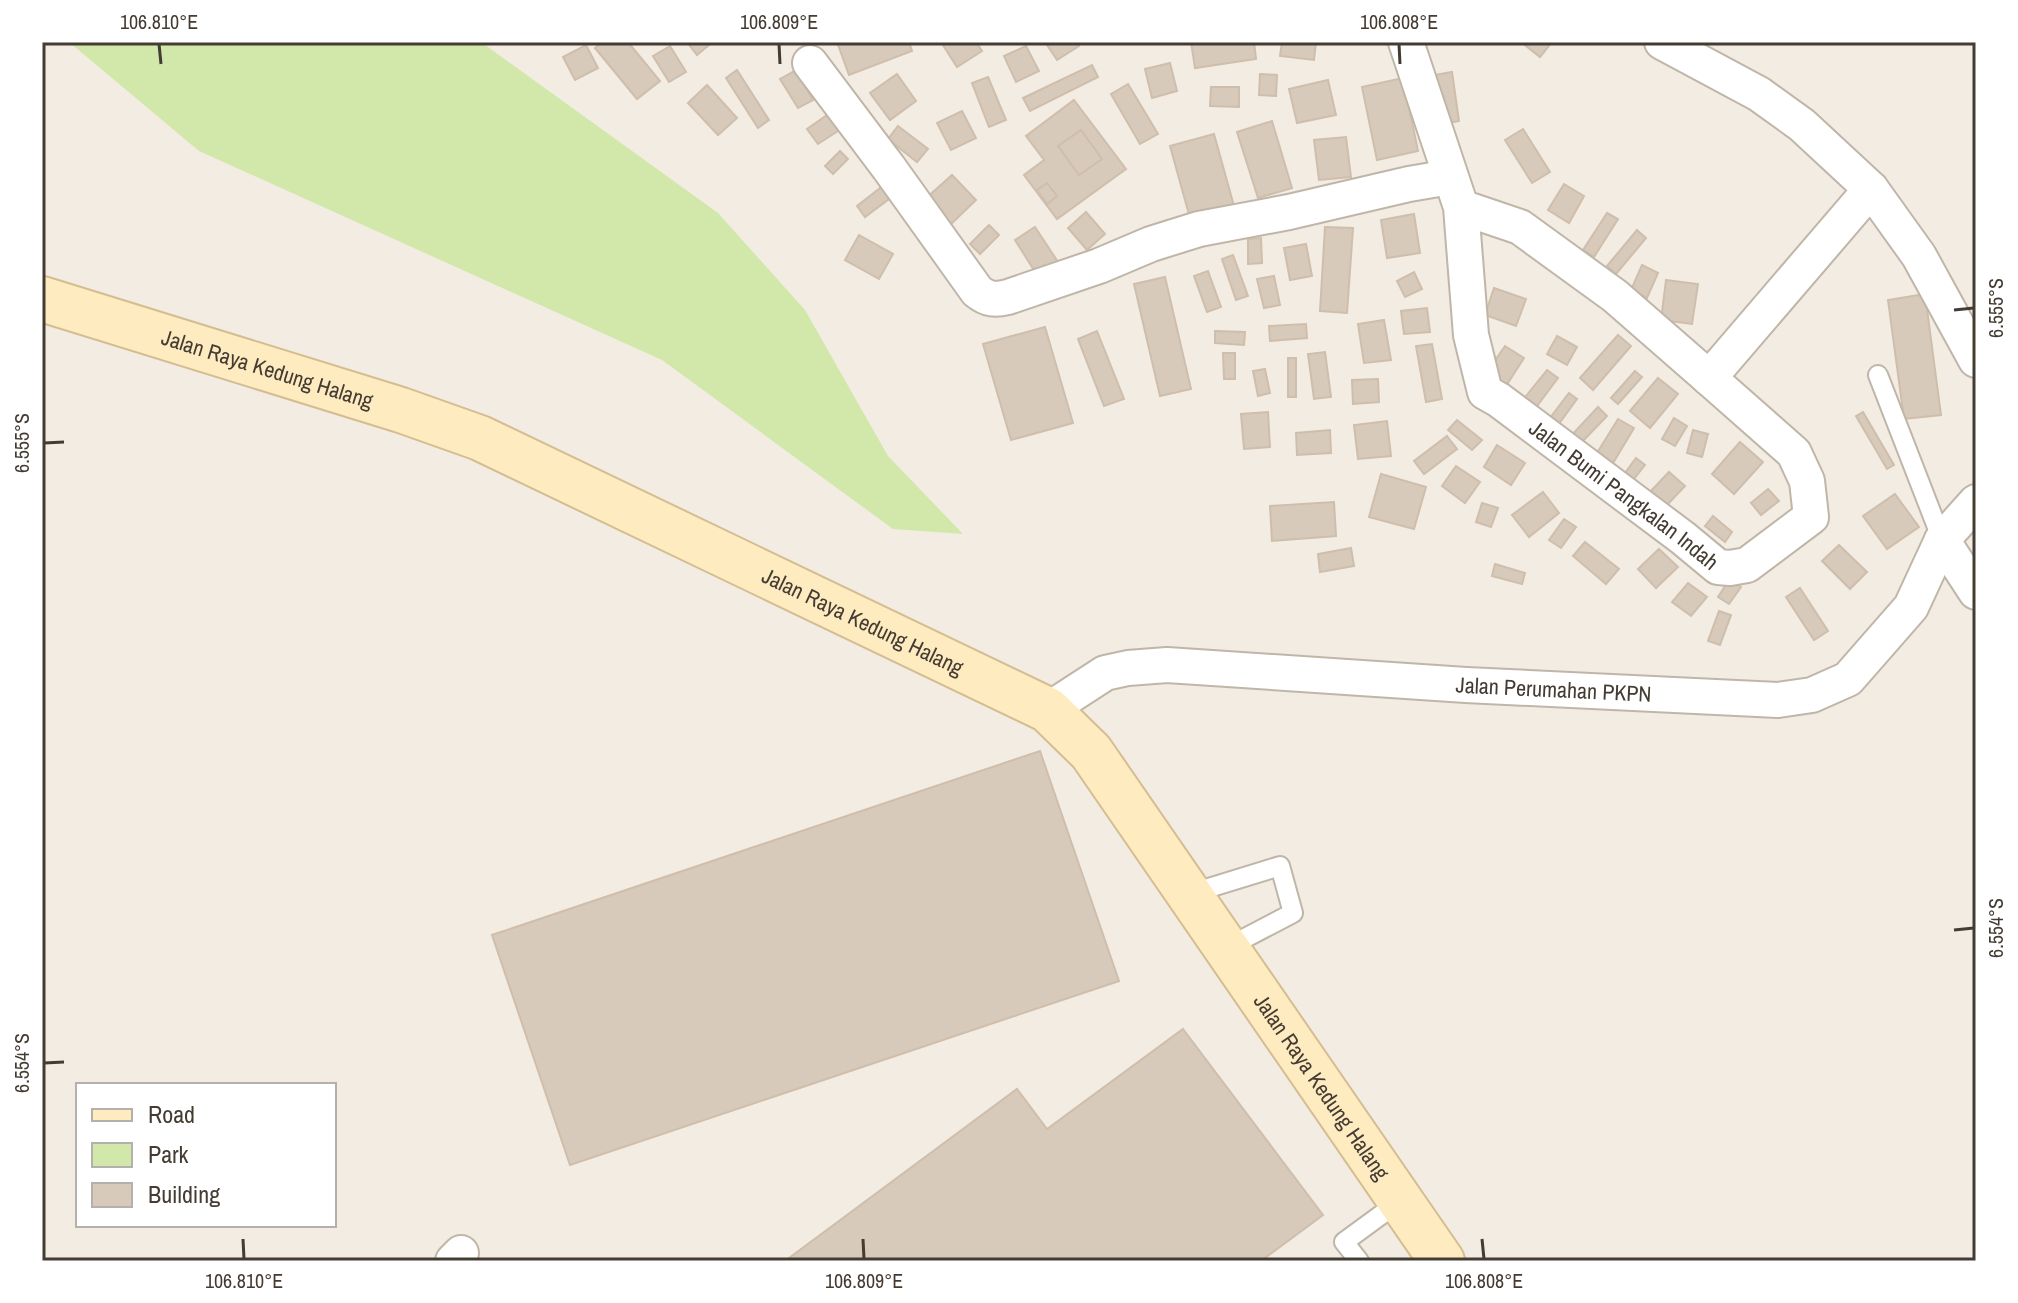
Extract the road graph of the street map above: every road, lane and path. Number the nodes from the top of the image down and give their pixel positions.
1 (1406, 42) edge
2 (1662, 42) edge
3 (810, 63) dead end
4 (1871, 189) junction
5 (1455, 192) junction
6 (42, 299) edge
7 (1976, 360) edge
8 (1878, 375) dead end
9 (1709, 378) junction
10 (1976, 502) edge
11 (1942, 540) junction
12 (1976, 592) edge
13 (1048, 710) junction
14 (1189, 894) junction
15 (1226, 948) junction
16 (1400, 1201) junction
17 (1359, 1261) edge
18 (1442, 1261) edge

1 - 5 street, Jalan Bumi Pangkalan Indah
2 - 4 street
3 - 5 street
4 - 7 street
4 - 9 street
5 - 9 street, Jalan Bumi Pangkalan Indah
5 - 9 street, Jalan Bumi Pangkalan Indah
6 - 13 main road, Jalan Raya Kedung Halang
8 - 11 lane
10 - 11 street, Jalan Perumahan PKPN
11 - 12 street
11 - 13 street, Jalan Perumahan PKPN
13 - 14 main road, Jalan Raya Kedung Halang
14 - 15 main road, Jalan Raya Kedung Halang
14 - 15 lane
15 - 16 main road, Jalan Raya Kedung Halang
16 - 17 lane
16 - 18 main road, Jalan Raya Kedung Halang

